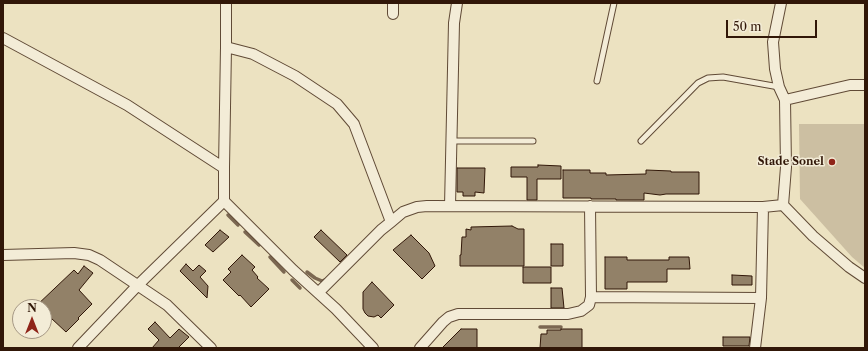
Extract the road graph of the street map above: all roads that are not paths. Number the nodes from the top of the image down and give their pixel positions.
1 (226, 3) edge
2 (393, 3) edge
3 (457, 3) edge
4 (614, 3) edge
5 (781, 3) edge
6 (393, 14) dead end
7 (3, 38) edge
8 (226, 47) junction
9 (597, 81) dead end
10 (865, 85) edge
11 (779, 88) junction
12 (785, 100) junction
13 (641, 141) dead end
14 (451, 142) junction
15 (533, 142) dead end
16 (224, 168) junction
17 (224, 201) junction
18 (783, 205) junction
19 (450, 206) junction
20 (590, 206) junction
21 (763, 207) junction
22 (391, 222) junction
23 (4, 257) edge
24 (865, 278) edge
25 (138, 285) junction
26 (319, 292) junction
27 (591, 297) junction
28 (761, 298) junction
29 (78, 348) edge
30 (211, 348) edge
31 (373, 348) edge
32 (420, 348) edge
33 (755, 348) edge

1 - 8 street
2 - 6 street
3 - 14 street
4 - 9 lane
5 - 11 street
7 - 16 street
8 - 16 street
8 - 22 street
10 - 12 street
11 - 12 street
11 - 13 lane
12 - 18 street
14 - 15 lane
14 - 19 street
16 - 17 street
17 - 25 street
17 - 26 street
18 - 21 street
18 - 24 street
19 - 20 street
19 - 22 street
20 - 21 street
20 - 27 street
21 - 28 street
22 - 26 street
23 - 25 street
25 - 29 street
25 - 30 street
26 - 31 street
27 - 28 street
27 - 32 street
28 - 33 street

